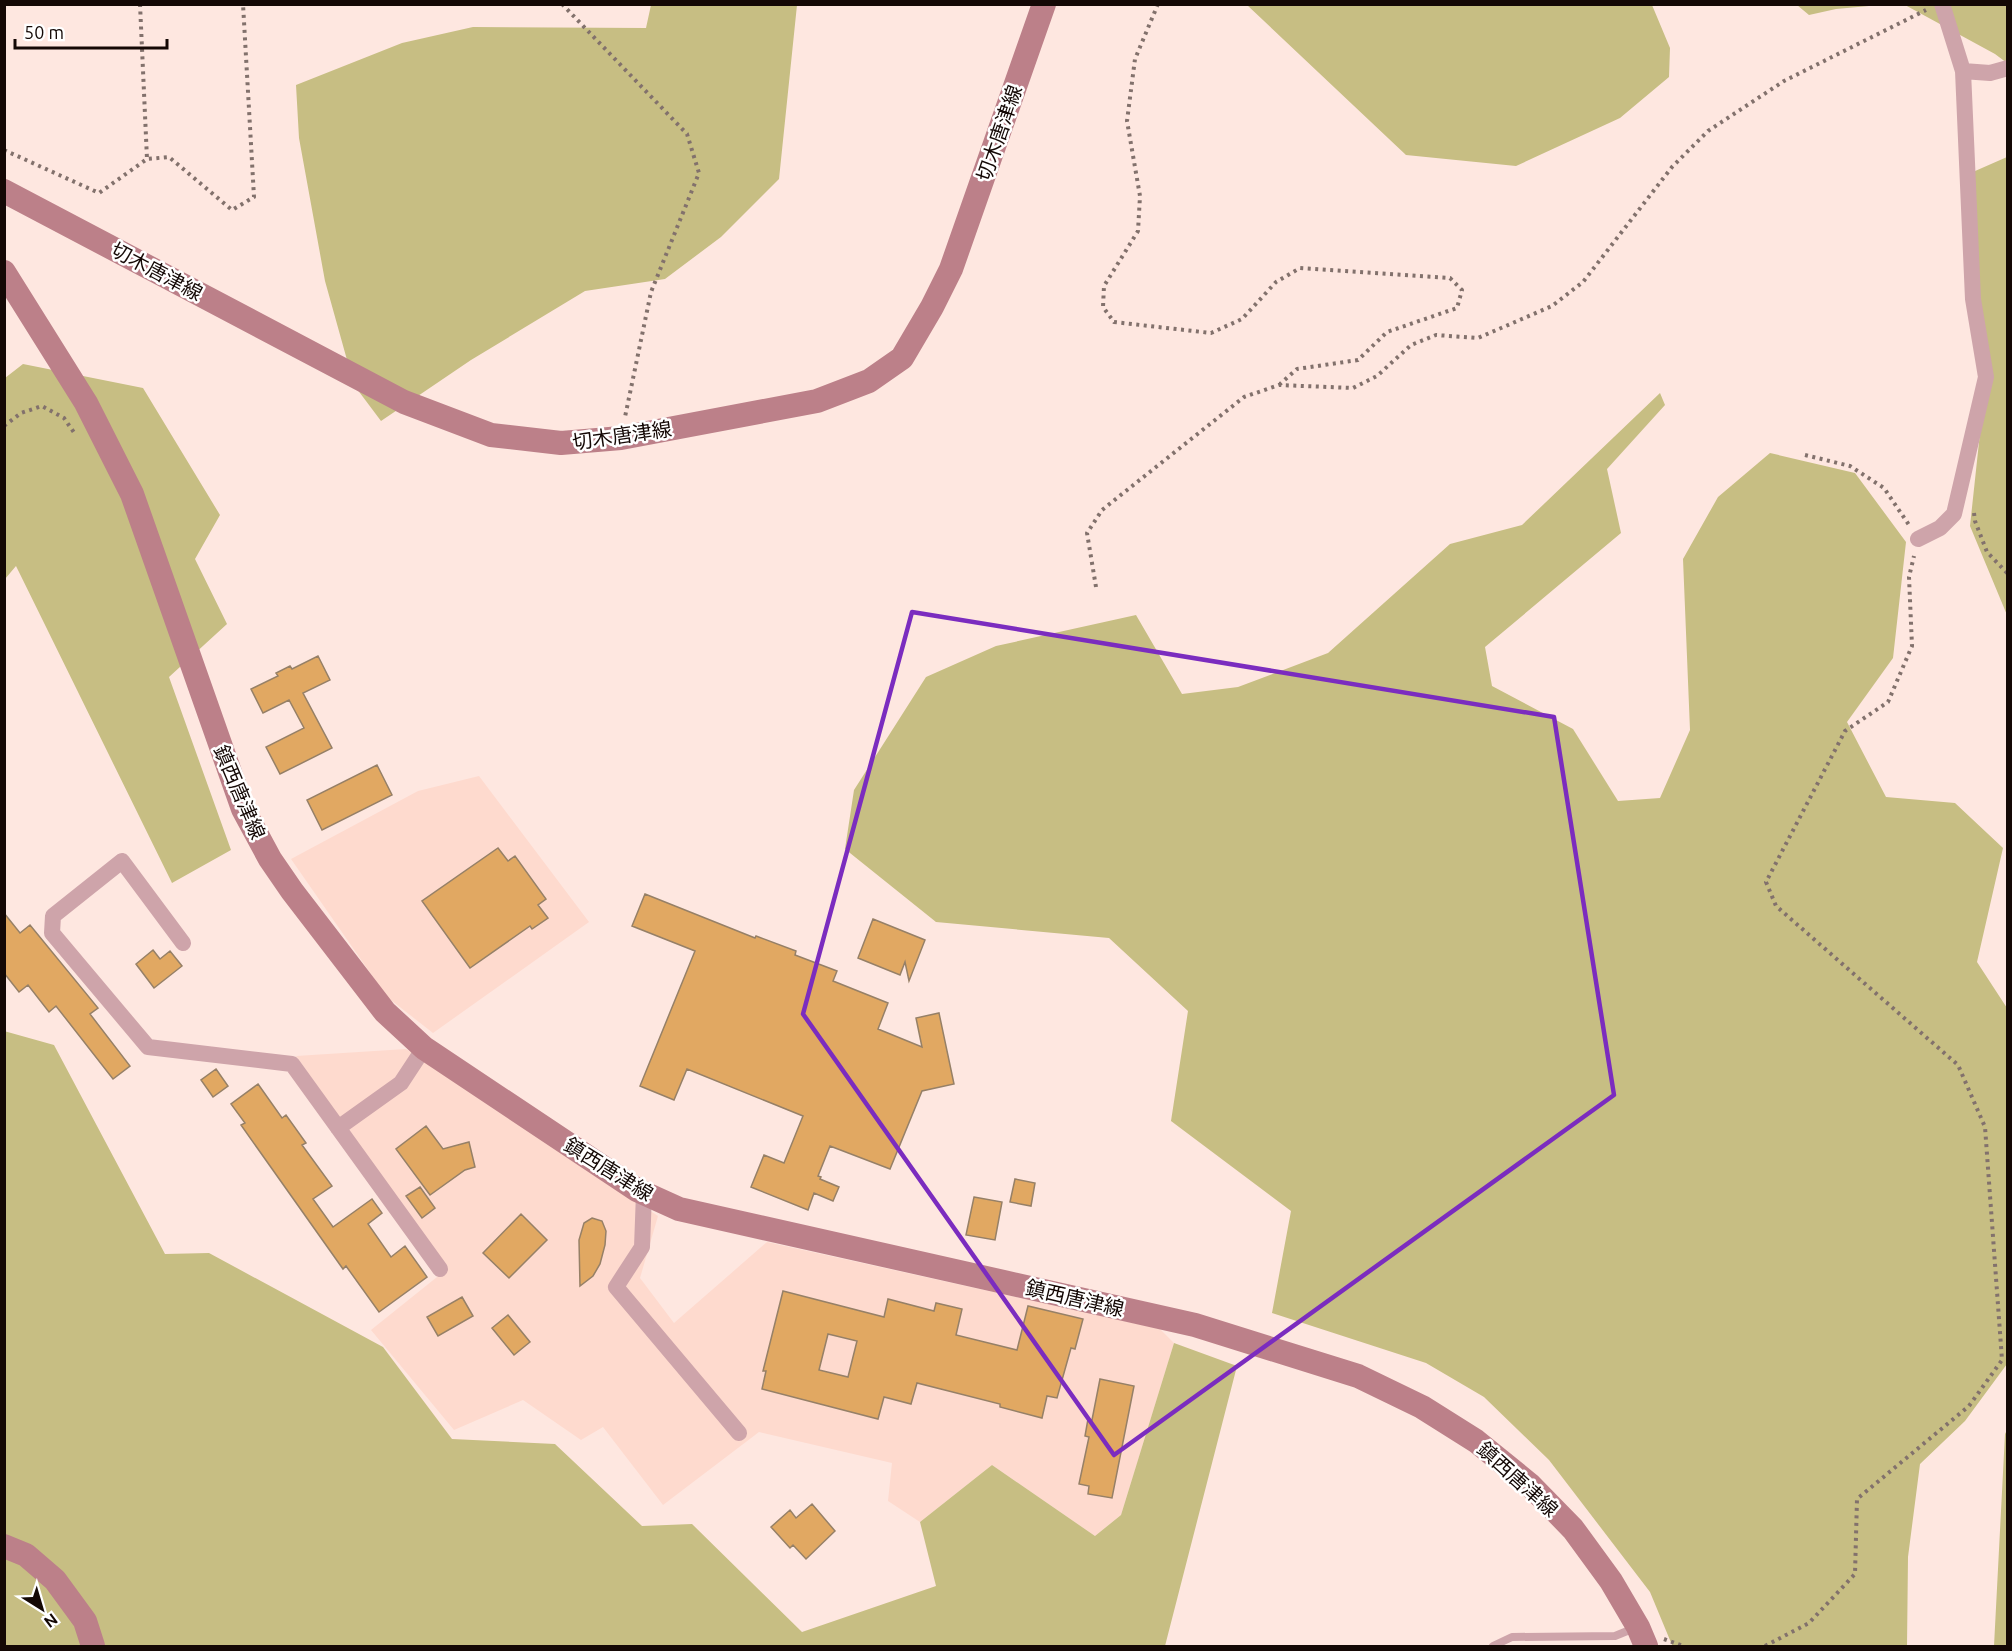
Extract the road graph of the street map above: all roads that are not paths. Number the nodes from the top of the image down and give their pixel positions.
1 (1044, 4) edge
2 (1934, 7) edge
3 (2007, 68) edge
4 (1963, 70) junction
5 (4, 191) edge
6 (4, 272) edge
7 (1918, 539) road end
8 (183, 943) dead end
9 (424, 1048) junction
10 (338, 1128) junction
11 (644, 1193) junction
12 (440, 1269) dead end
13 (739, 1433) dead end
14 (4, 1546) edge
15 (1642, 1637) edge
16 (93, 1647) edge
17 (1493, 1647) edge

1 - 5 main road, 切木唐津線
2 - 4 street
3 - 4 street
4 - 7 street
6 - 9 main road, 鎮西唐津線
8 - 10 street
9 - 10 street
9 - 11 main road, 鎮西唐津線
10 - 12 street
11 - 13 street
11 - 15 main road, 鎮西唐津線
14 - 16 main road
15 - 17 lane

